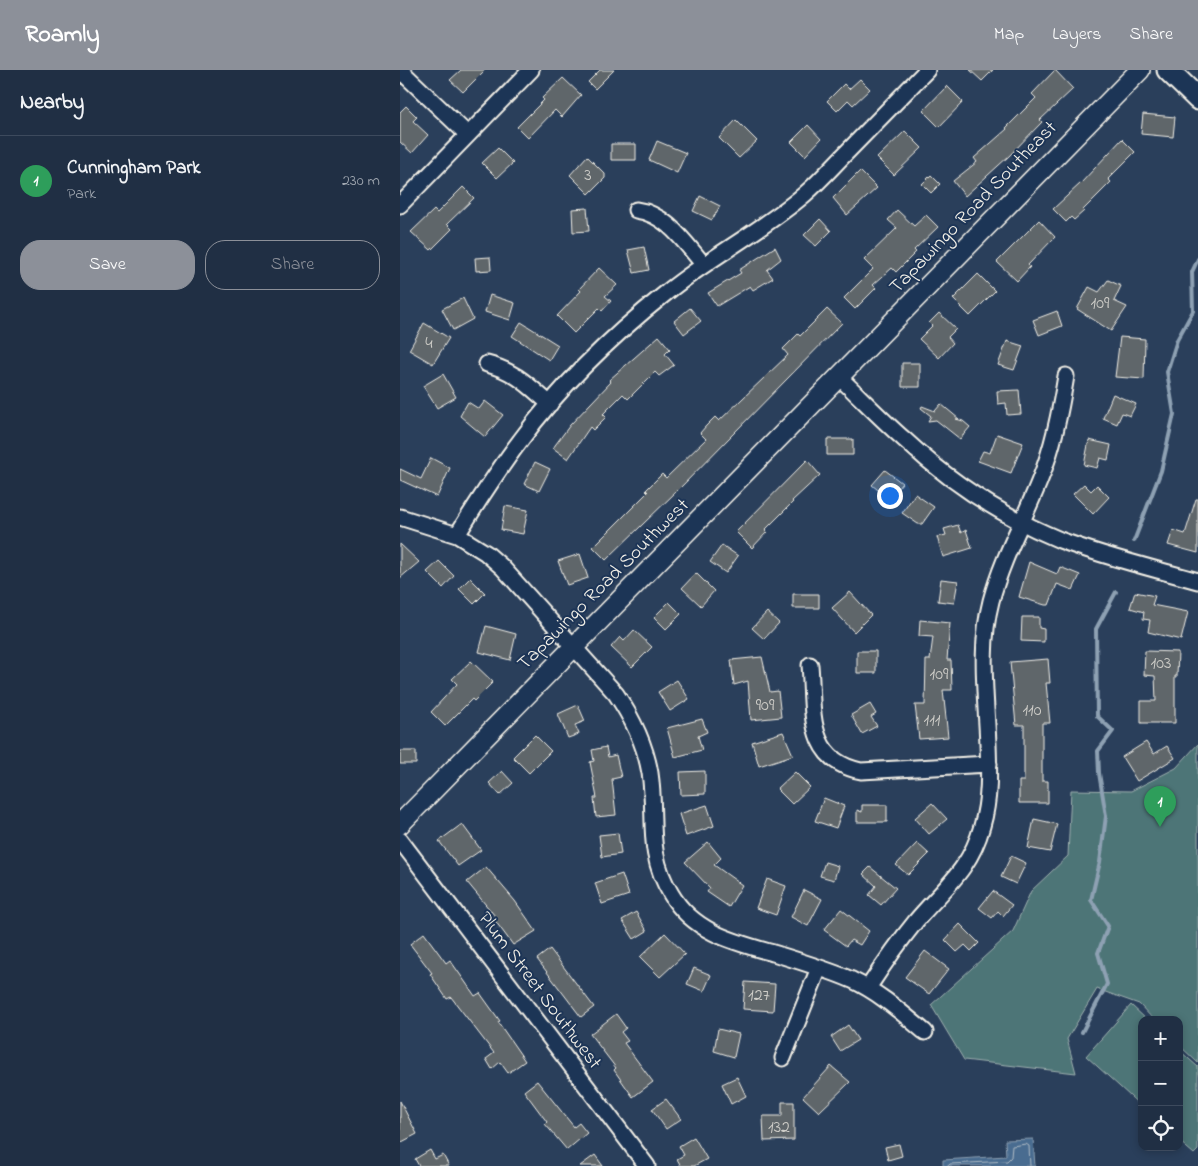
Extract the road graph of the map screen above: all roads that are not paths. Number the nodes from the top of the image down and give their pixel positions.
1 (400, 70) edge
2 (531, 70) edge
3 (928, 70) edge
4 (1140, 70) edge
5 (1168, 70) edge
6 (1198, 99) edge
7 (468, 135) junction
8 (400, 205) edge
9 (636, 210) dead end
10 (704, 265) junction
11 (487, 364) dead end
12 (1066, 376) dead end
13 (839, 377) junction
14 (550, 404) junction
15 (400, 517) edge
16 (1022, 522) junction
17 (457, 535) junction
18 (1198, 581) edge
19 (574, 648) junction
20 (810, 665) dead end
21 (989, 764) junction
22 (400, 824) edge
23 (400, 840) edge
24 (819, 968) junction
25 (868, 988) junction
26 (925, 1032) dead end
27 (783, 1058) dead end
28 (647, 1166) edge

1 - 7 street
2 - 7 street
3 - 10 street
4 - 13 street, Tapawingo Road Southeast
5 - 6 main road
7 - 8 street
9 - 10 street
10 - 14 street
11 - 14 street
12 - 16 street
13 - 16 street
13 - 19 street, Tapawingo Road Southwest
14 - 17 street
15 - 17 street
16 - 18 street
16 - 21 street
17 - 19 street
19 - 22 street, Tapawingo Road Southwest
19 - 24 street
20 - 21 street
21 - 25 street
23 - 28 street, Plum Street Southwest
24 - 25 street
24 - 27 street
25 - 26 street

